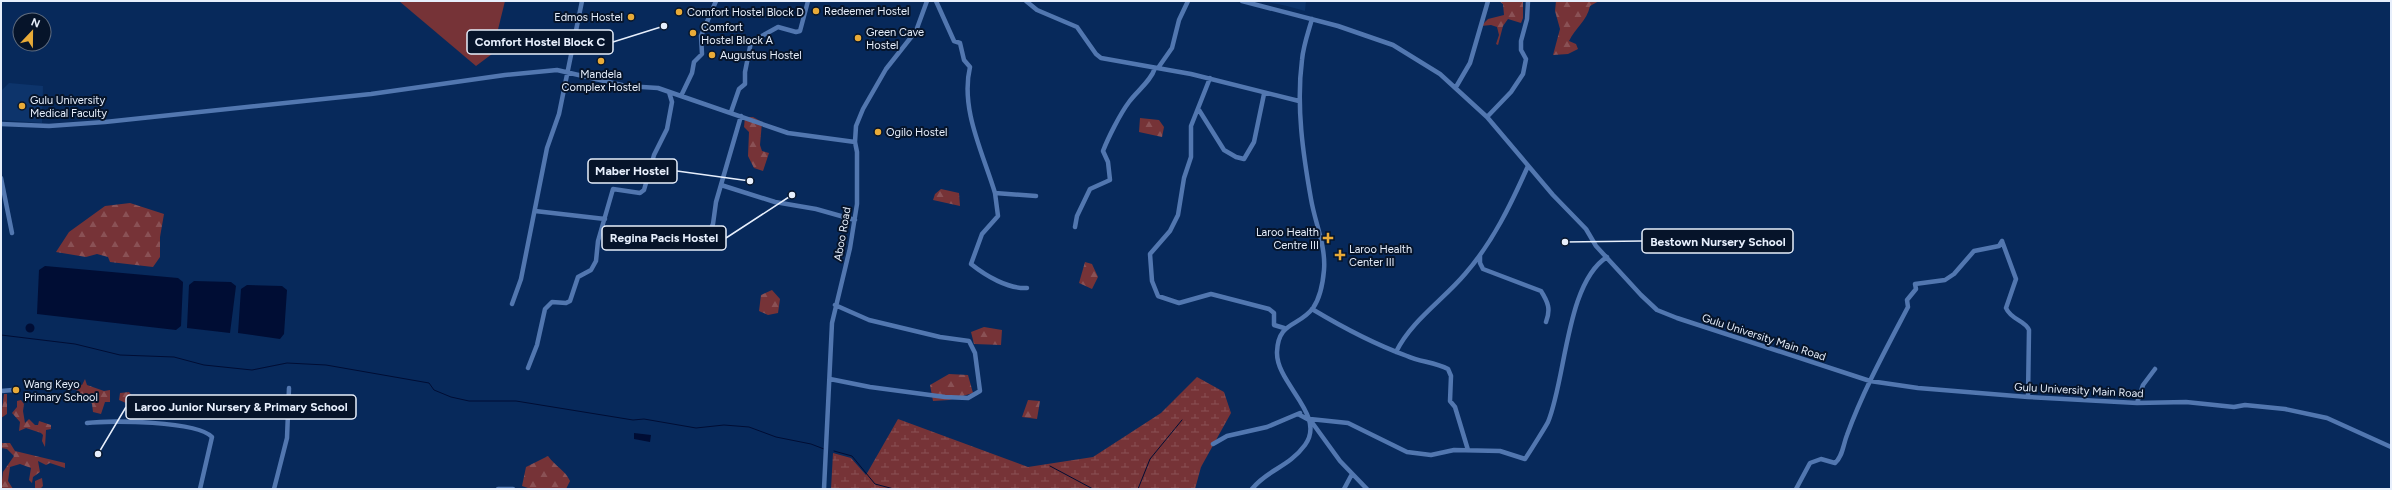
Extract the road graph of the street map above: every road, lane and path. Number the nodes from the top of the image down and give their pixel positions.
1 (582, 1) edge
2 (716, 1) edge
3 (808, 1) edge
4 (927, 1) edge
5 (936, 1) edge
6 (1026, 1) edge
7 (1188, 1) edge
8 (1242, 1) edge
9 (1488, 1) edge
10 (1528, 1) edge
11 (1255, 3) edge
12 (1312, 19) junction
13 (1156, 68) junction
14 (566, 71) junction
15 (1210, 78) junction
16 (1456, 87) junction
17 (669, 92) junction
18 (1264, 94) junction
19 (681, 96) junction
20 (1299, 101) junction
21 (1198, 110) junction
22 (730, 112) junction
23 (741, 116) junction
24 (1487, 117) junction
25 (1, 124) edge
26 (855, 142) junction
27 (1528, 166) junction
28 (1, 178) edge
29 (721, 185) junction
30 (995, 193) junction
31 (1036, 196) dead end
32 (535, 211) junction
33 (605, 219) junction
34 (855, 220) junction
35 (1075, 227) dead end
36 (651, 230) dead end
37 (12, 233) dead end
38 (1480, 256) junction
39 (1607, 257) junction
40 (1028, 288) dead end
41 (512, 304) dead end
42 (835, 305) junction
43 (1312, 309) junction
44 (1546, 322) dead end
45 (1284, 328) junction
46 (1396, 352) junction
47 (528, 368) dead end
48 (2155, 369) dead end
49 (830, 379) junction
50 (1870, 381) junction
51 (289, 388) dead end
52 (13, 390) dead end
53 (1, 391) edge
54 (2028, 397) junction
55 (2137, 403) junction
56 (1304, 411) junction
57 (1298, 414) junction
58 (1310, 420) junction
59 (1328, 420) junction
60 (87, 424) dead end
61 (1319, 429) junction
62 (1213, 444) dead end
63 (2391, 447) edge
64 (1468, 450) junction
65 (1352, 474) junction
66 (200, 489) edge
67 (274, 489) edge
68 (498, 489) edge
69 (513, 489) edge
70 (824, 489) edge
71 (1252, 489) edge
72 (1344, 489) edge
73 (1367, 489) edge
74 (1796, 489) edge

1 - 14 street
2 - 19 street
3 - 22 street
4 - 26 street, Aboo Road
5 - 30 street
6 - 13 street
7 - 13 street
8 - 11 street, Gulu University Main Road
9 - 16 street
10 - 24 street
11 - 12 street, Gulu University Main Road
12 - 16 street, Gulu University Main Road
12 - 20 street
13 - 15 street
13 - 35 street
14 - 17 street
14 - 25 street
14 - 32 street
15 - 18 street
15 - 21 street
16 - 24 street, Gulu University Main Road
17 - 19 street
17 - 33 street
18 - 20 street
18 - 21 street
19 - 22 street
20 - 43 street
21 - 45 street
22 - 23 street
23 - 26 street
23 - 29 street
24 - 27 street, Gulu University Main Road
26 - 34 street, Aboo Road
27 - 38 street
27 - 39 street, Gulu University Main Road
28 - 37 street
29 - 34 street
29 - 36 street
30 - 31 street
30 - 40 street
32 - 33 street
32 - 41 street
33 - 47 street
34 - 42 street, Aboo Road
38 - 44 street
38 - 46 street
39 - 50 street, Gulu University Main Road
39 - 64 street
42 - 49 street, Aboo Road
42 - 49 street
43 - 45 street
43 - 46 street
45 - 56 street
46 - 64 street
48 - 55 street
49 - 70 street, Aboo Road
50 - 54 street, Gulu University Main Road
50 - 54 street
50 - 74 street
51 - 67 street
52 - 53 street
54 - 55 street, Gulu University Main Road
55 - 63 street, Gulu University Main Road
56 - 57 street
56 - 58 street
57 - 58 street
57 - 62 street
58 - 59 street
58 - 61 street
58 - 71 street
59 - 61 street
59 - 64 street
60 - 66 street
61 - 65 street
65 - 72 street
65 - 73 street
68 - 69 street

